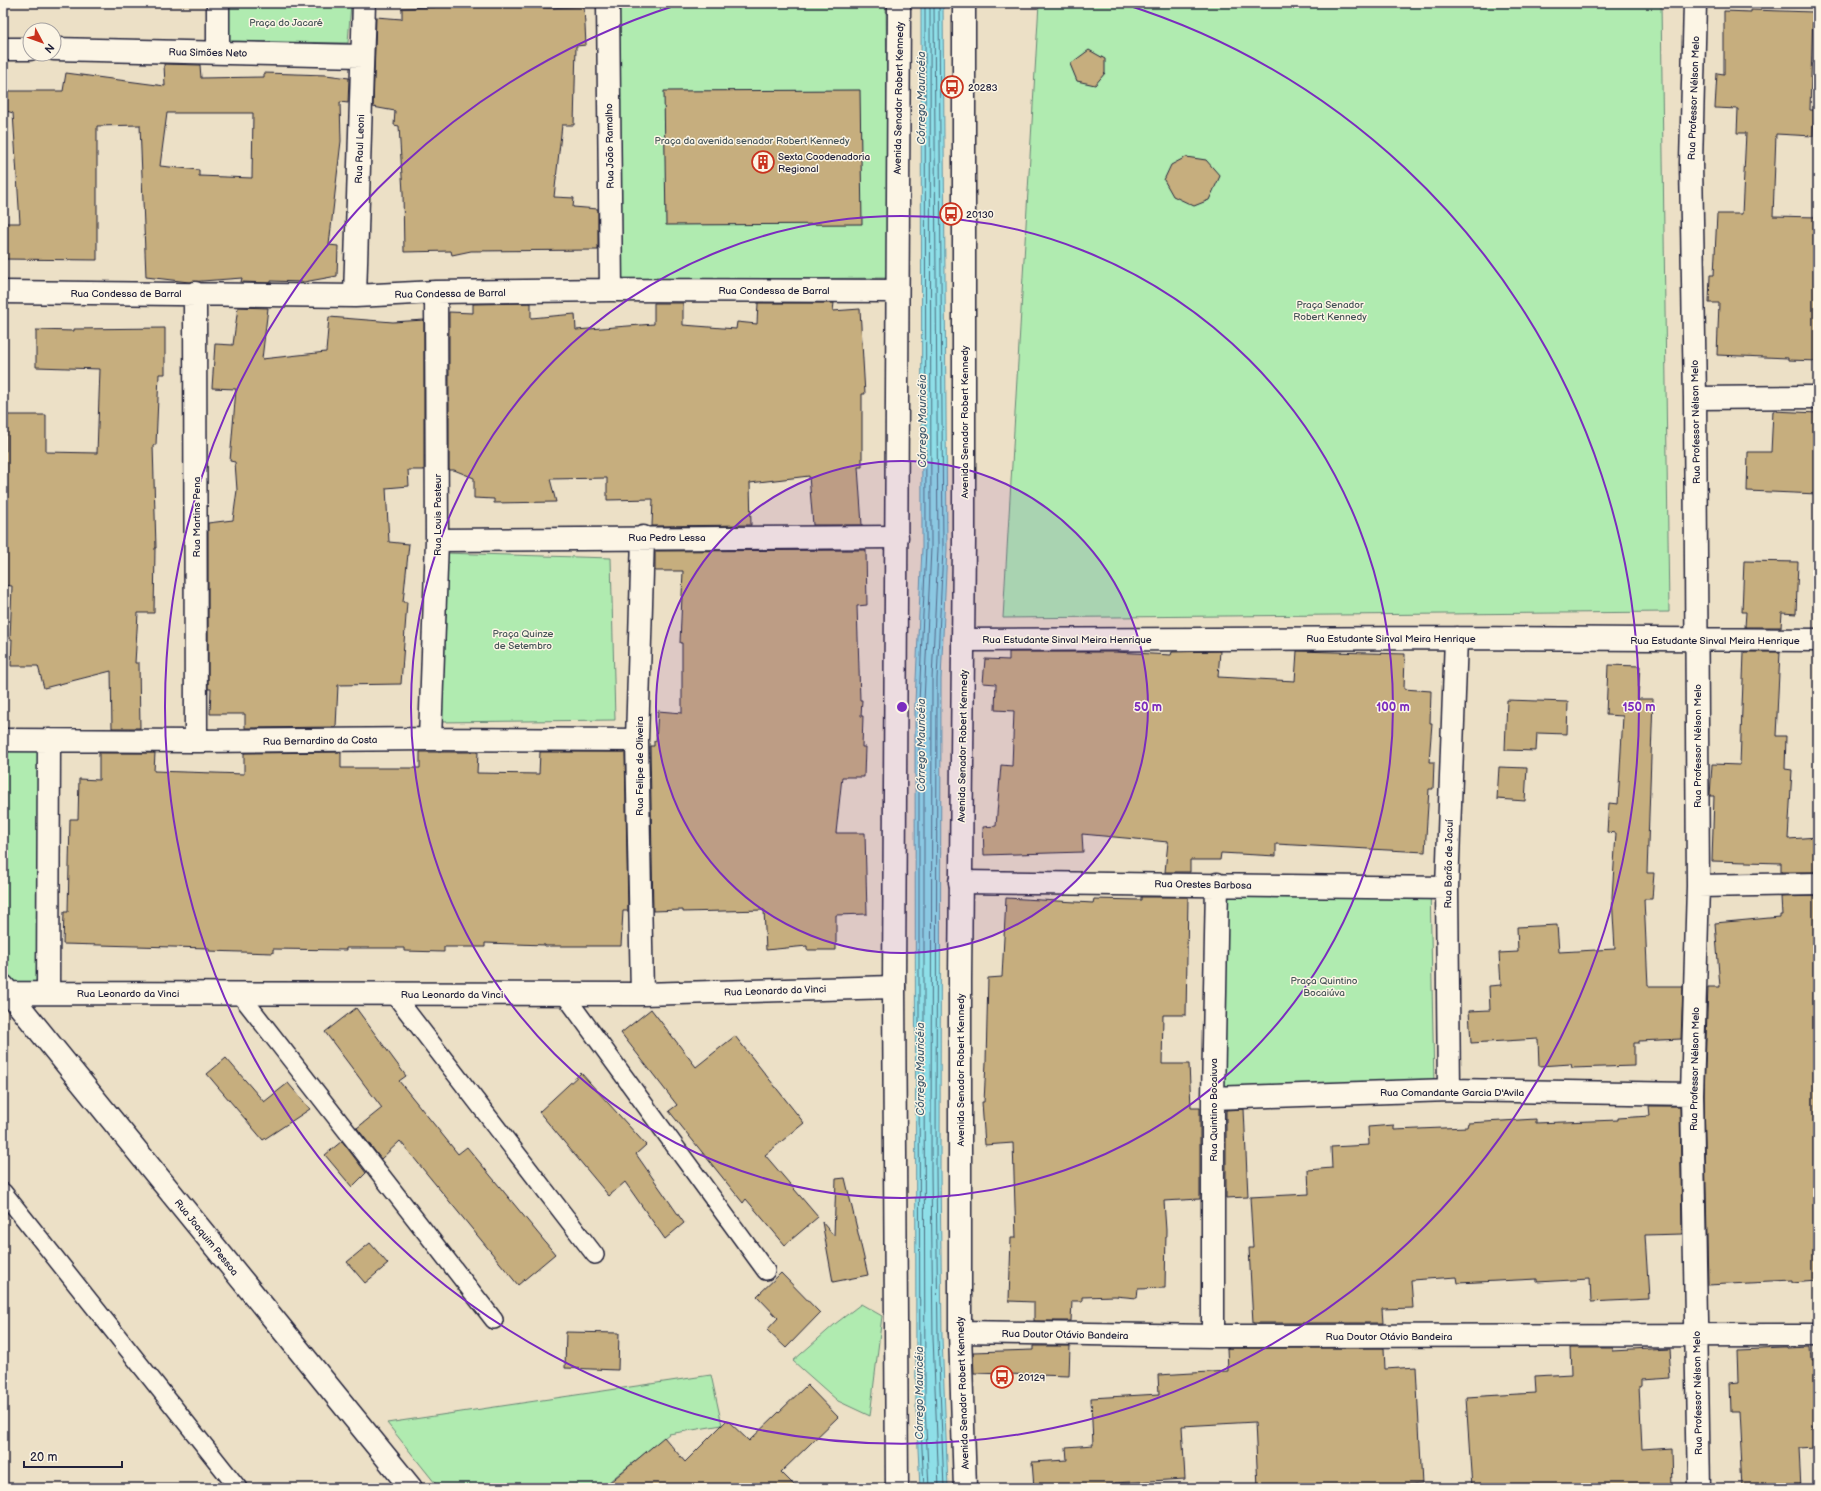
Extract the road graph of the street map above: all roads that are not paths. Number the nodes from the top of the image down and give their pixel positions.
1 (218, 3) edge
2 (364, 3) edge
3 (608, 3) edge
4 (899, 3) edge
5 (964, 3) edge
6 (1695, 3) edge
7 (3, 48) edge
8 (22, 49) edge
9 (62, 49) edge
10 (218, 52) junction
11 (362, 56) junction
12 (611, 290) junction
13 (897, 291) junction
14 (3, 292) edge
15 (436, 292) junction
16 (195, 293) junction
17 (355, 296) junction
18 (1818, 397) edge
19 (1694, 398) junction
20 (643, 537) junction
21 (897, 537) junction
22 (437, 540) junction
23 (1456, 638) junction
24 (963, 640) junction
25 (1697, 640) junction
26 (1818, 640) edge
27 (430, 739) junction
28 (3, 740) edge
29 (49, 740) junction
30 (638, 740) junction
31 (196, 741) junction
32 (960, 882) junction
33 (1217, 884) junction
34 (1818, 884) edge
35 (1698, 886) junction
36 (1447, 888) junction
37 (894, 987) junction
38 (6, 989) edge
39 (48, 993) junction
40 (239, 993) junction
41 (393, 993) junction
42 (564, 994) junction
43 (642, 994) junction
44 (1449, 1090) junction
45 (1692, 1094) junction
46 (1213, 1098) junction
47 (3, 1192) edge
48 (595, 1255) dead end
49 (766, 1271) dead end
50 (494, 1320) dead end
51 (960, 1332) junction
52 (1696, 1335) junction
53 (1818, 1335) edge
54 (1212, 1336) junction
55 (238, 1488) edge
56 (412, 1488) edge
57 (897, 1488) edge
58 (965, 1488) edge
59 (1699, 1488) edge

1 - 10 street
2 - 11 street, Rua Raul Leoni
3 - 12 street, Rua João Ramalho
4 - 13 street, Avenida Senador Robert Kennedy
5 - 24 street, Avenida Senador Robert Kennedy
6 - 19 street, Rua Professor Nélson Melo
7 - 8 street
9 - 10 street, Rua Simões Neto
10 - 11 street, Rua Simões Neto
11 - 17 street, Rua Raul Leoni
12 - 13 street, Rua Condessa de Barral
12 - 15 street, Rua Condessa de Barral
13 - 21 street, Avenida Senador Robert Kennedy
14 - 16 street, Rua Condessa de Barral
15 - 17 street, Rua Condessa de Barral
15 - 22 street, Rua Louis Pasteur
16 - 17 street, Rua Condessa de Barral
16 - 31 street, Rua Martins Pena
18 - 19 street
19 - 25 street, Rua Professor Nélson Melo
20 - 21 street, Rua Pedro Lessa
20 - 22 street, Rua Pedro Lessa
20 - 30 street, Rua Felipe de Oliveira
21 - 37 street, Avenida Senador Robert Kennedy
22 - 27 street, Rua Louis Pasteur
23 - 24 street, Rua Estudante Sinval Meira Henrique
23 - 25 street, Rua Estudante Sinval Meira Henrique
23 - 36 street, Rua Barão de Jacuí
24 - 32 street, Avenida Senador Robert Kennedy
25 - 26 street, Rua Estudante Sinval Meira Henrique
25 - 35 street, Rua Professor Nélson Melo
27 - 30 street, Rua Bernardino da Costa
27 - 31 street, Rua Bernardino da Costa
28 - 29 street, Rua Bernardino da Costa
29 - 31 street, Rua Bernardino da Costa
29 - 39 street
30 - 43 street, Rua Felipe de Oliveira
32 - 33 street, Rua Orestes Barbosa
32 - 51 street, Avenida Senador Robert Kennedy
33 - 36 street, Rua Orestes Barbosa
33 - 46 street, Rua Quintino Bocaiuva
34 - 35 street
35 - 45 street, Rua Professor Nélson Melo
36 - 44 street, Rua Barão de Jacuí
37 - 43 street, Rua Leonardo da Vinci
37 - 57 street, Avenida Senador Robert Kennedy
38 - 39 street, Rua Leonardo da Vinci
38 - 56 street, Rua Joaquim Pessoa
39 - 40 street, Rua Leonardo da Vinci
40 - 41 street, Rua Leonardo da Vinci
40 - 50 lane
41 - 42 street, Rua Leonardo da Vinci
41 - 48 lane
42 - 43 street, Rua Leonardo da Vinci
42 - 49 lane
44 - 45 street, Rua Comandante Garcia D'Avila
44 - 46 street, Rua Comandante Garcia D'Avila
45 - 52 street, Rua Professor Nélson Melo
46 - 54 street, Rua Quintino Bocaiuva
47 - 55 lane
51 - 54 street, Rua Doutor Otávio Bandeira
51 - 58 street, Avenida Senador Robert Kennedy
52 - 53 street, Rua Doutor Otávio Bandeira
52 - 54 street, Rua Doutor Otávio Bandeira
52 - 59 street, Rua Professor Nélson Melo

